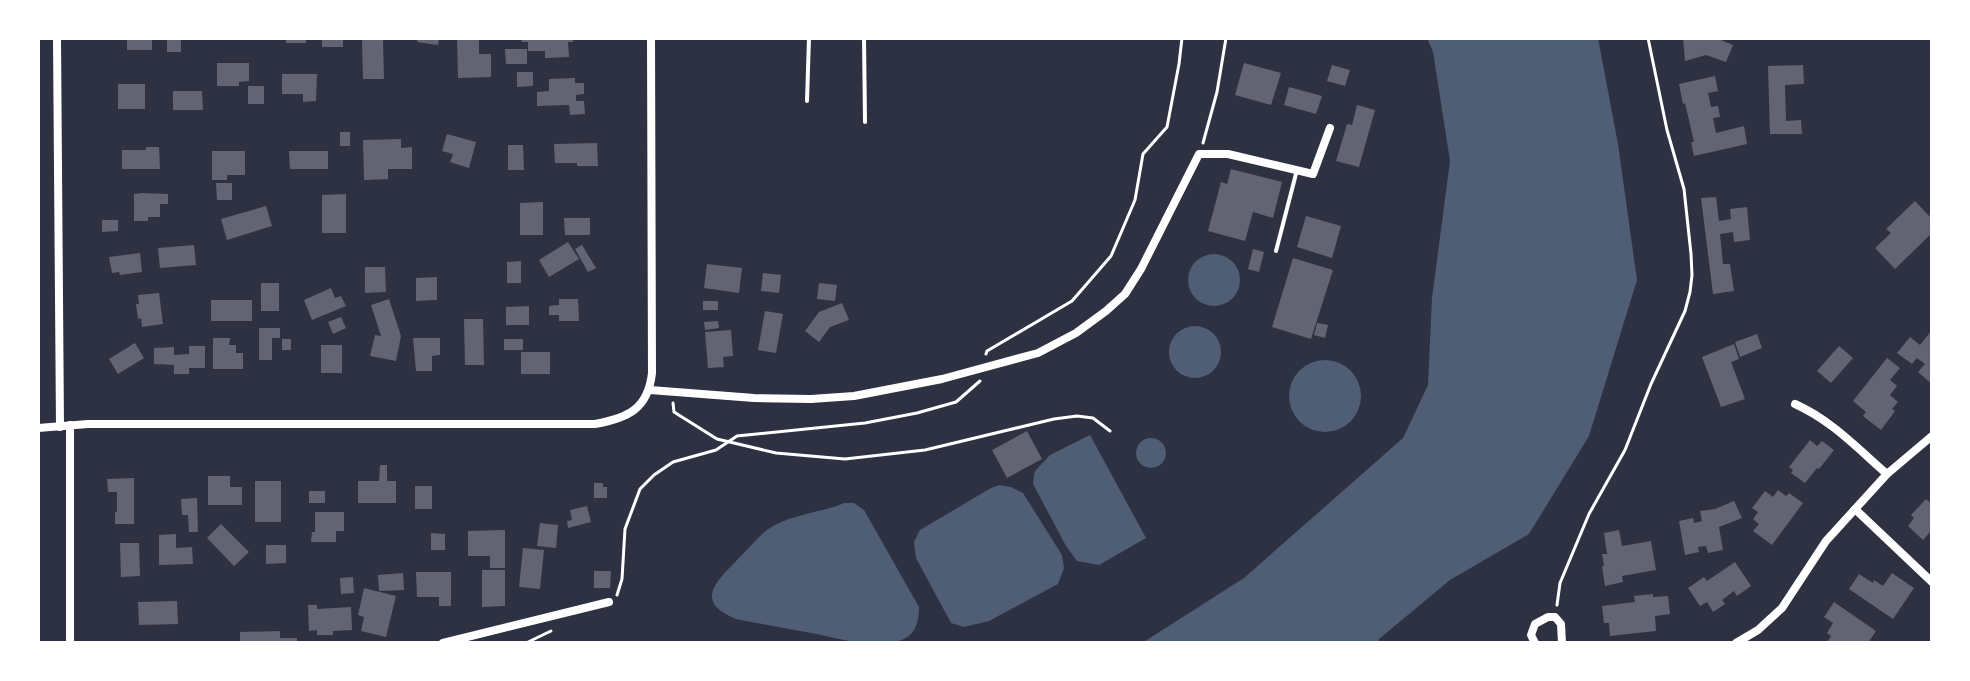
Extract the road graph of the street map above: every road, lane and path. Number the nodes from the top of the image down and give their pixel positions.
1 (57, 38) edge
2 (651, 38) edge
3 (809, 38) edge
4 (864, 38) edge
5 (1226, 38) edge
6 (1648, 38) edge
7 (807, 101) dead end
8 (865, 122) dead end
9 (1330, 128) dead end
10 (1199, 154) junction
11 (1297, 170) junction
12 (1276, 251) dead end
13 (650, 390) junction
14 (671, 391) junction
15 (1795, 404) dead end
16 (65, 426) junction
17 (38, 428) edge
18 (1110, 431) dead end
19 (1932, 436) edge
20 (1887, 474) junction
21 (1855, 509) junction
22 (1932, 582) edge
23 (609, 602) dead end
24 (1555, 617) junction
25 (70, 643) edge
26 (443, 643) edge
27 (1535, 643) edge
28 (1562, 643) edge
29 (1736, 643) edge

1 - 16 street
2 - 13 street
3 - 7 lane
4 - 8 lane
5 - 10 path
6 - 24 path
9 - 11 street
10 - 11 street
10 - 14 street
11 - 12 lane
13 - 14 street
13 - 16 street
14 - 18 path
15 - 20 street
16 - 17 street
16 - 25 street
19 - 20 street
20 - 21 street
21 - 22 street
21 - 29 street
23 - 26 street
24 - 27 street
24 - 28 street

